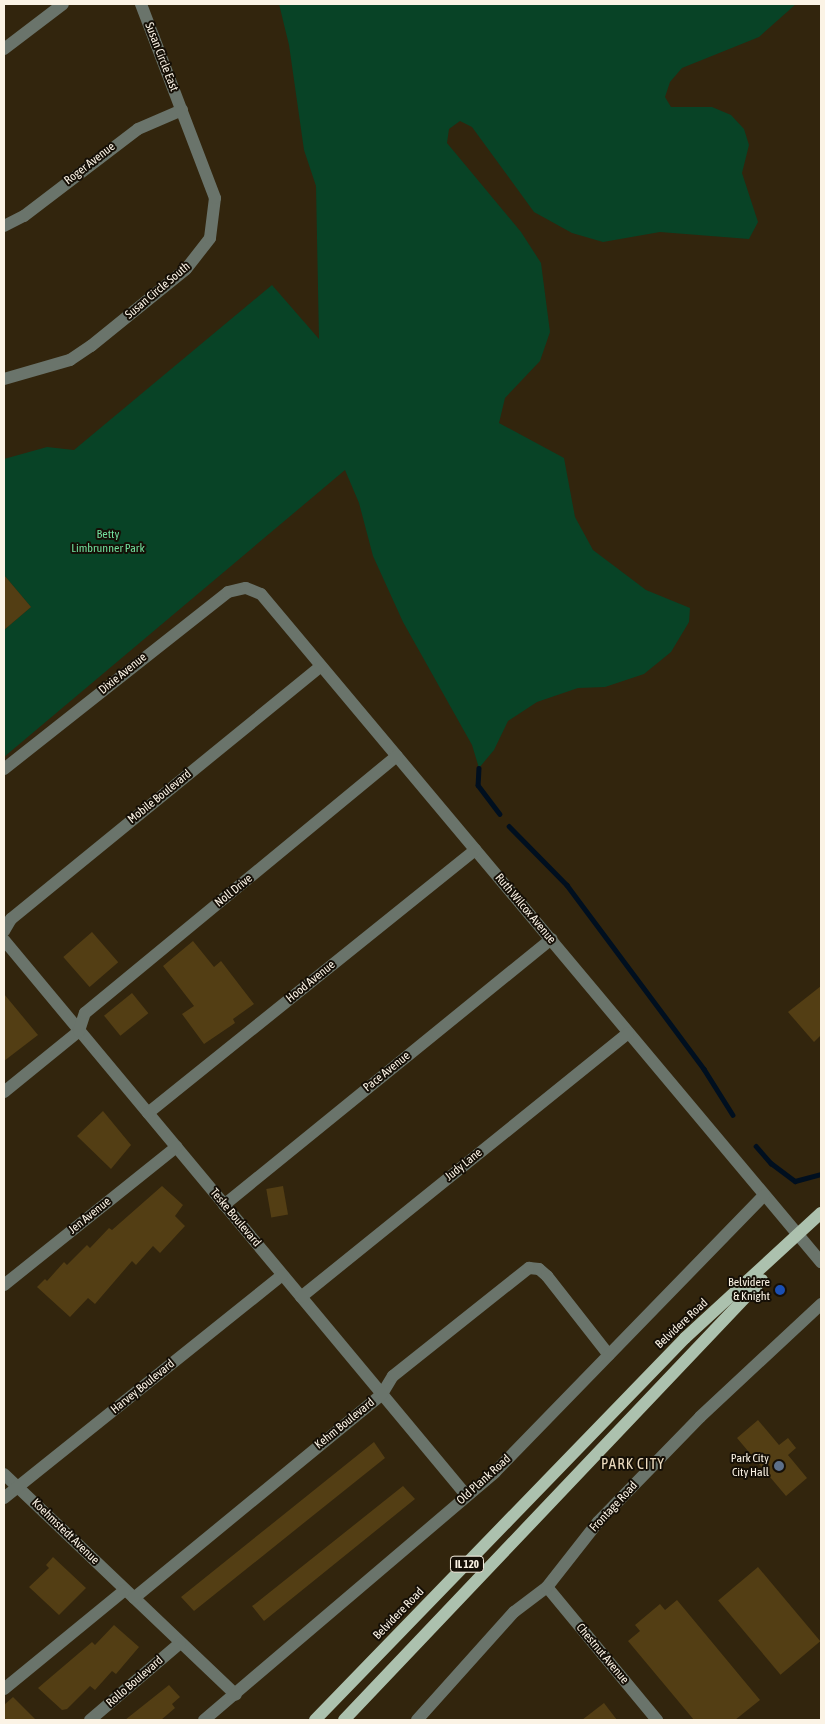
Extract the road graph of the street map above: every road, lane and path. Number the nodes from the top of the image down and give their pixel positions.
1 (63, 4) edge
2 (141, 4) edge
3 (4, 48) edge
4 (182, 110) junction
5 (4, 226) edge
6 (4, 379) edge
7 (246, 588) joint
8 (321, 666) junction
9 (397, 756) junction
10 (4, 769) edge
11 (475, 850) junction
12 (4, 931) edge
13 (550, 939) junction
14 (4, 940) edge
15 (79, 1031) junction
16 (628, 1033) junction
17 (4, 1092) edge
18 (148, 1113) junction
19 (176, 1147) junction
20 (764, 1195) junction
21 (224, 1205) junction
22 (821, 1213) edge
23 (799, 1236) junction
24 (821, 1262) edge
25 (282, 1275) junction
26 (4, 1285) edge
27 (301, 1297) junction
28 (821, 1304) edge
29 (609, 1355) junction
30 (382, 1394) junction
31 (4, 1474) edge
32 (18, 1487) junction
33 (466, 1496) junction
34 (4, 1498) edge
35 (547, 1587) junction
36 (130, 1594) junction
37 (180, 1643) junction
38 (4, 1689) edge
39 (236, 1695) junction
40 (90, 1720) edge
41 (204, 1720) edge
42 (315, 1720) edge
43 (344, 1720) edge
44 (417, 1720) edge
45 (657, 1720) edge

1 - 3 street
2 - 4 street, Susan Circle East
4 - 5 street, Roger Avenue
4 - 6 street, Susan Circle South
7 - 8 street, Ruth Wilcox Avenue
7 - 10 street, Dixie Avenue
8 - 9 street, Ruth Wilcox Avenue
8 - 12 street, Mobile Boulevard
9 - 11 street, Ruth Wilcox Avenue
9 - 15 street, Noll Drive
11 - 13 street, Ruth Wilcox Avenue
11 - 18 street, Hood Avenue
13 - 16 street, Ruth Wilcox Avenue
13 - 21 street, Pace Avenue
14 - 15 street, Teske Boulevard
15 - 17 street
15 - 18 street, Teske Boulevard
16 - 20 street, Ruth Wilcox Avenue
16 - 27 street, Judy Lane
18 - 19 street, Teske Boulevard
19 - 21 street, Teske Boulevard
19 - 26 street, Jen Avenue
20 - 23 street, Ruth Wilcox Avenue
20 - 29 street, Old Plank Road
21 - 25 street, Teske Boulevard
22 - 23 main road, IL 120
23 - 24 street, Ruth Wilcox Avenue
23 - 42 main road, Belvidere Road / IL 120
23 - 43 main road, IL 120
25 - 27 street, Teske Boulevard
25 - 32 street, Harvey Boulevard
27 - 30 street, Teske Boulevard
28 - 35 street, Frontage Road
29 - 30 street, Kehm Boulevard
29 - 33 street, Old Plank Road
30 - 33 street, Teske Boulevard
30 - 36 street, Kehm Boulevard
31 - 32 street, Koehmstedt Avenue
32 - 34 street, Harvey Boulevard
32 - 36 street, Koehmstedt Avenue
33 - 39 street, Old Plank Road
35 - 44 street, Frontage Road
35 - 45 street, Chestnut Avenue
36 - 37 street, Koehmstedt Avenue
36 - 38 street, Kehm Boulevard
37 - 39 street, Koehmstedt Avenue
37 - 40 street, Rollo Boulevard
39 - 41 street, Old Plank Road

